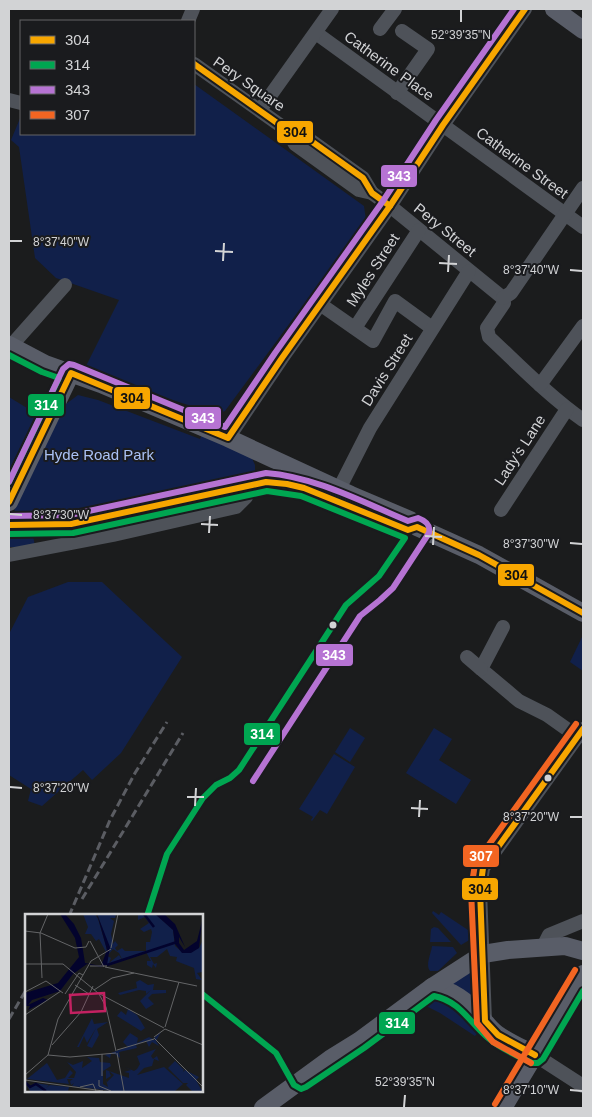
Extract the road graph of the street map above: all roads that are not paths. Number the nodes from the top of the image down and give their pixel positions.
1 (332, 9) edge
2 (395, 9) edge
3 (525, 9) edge
4 (554, 9) edge
5 (380, 29) dead end
6 (583, 30) edge
7 (402, 31) dead end
8 (316, 33) junction
9 (195, 65) edge
10 (397, 93) junction
11 (260, 110) junction
12 (443, 126) junction
13 (583, 188) edge
14 (390, 206) junction
15 (565, 215) junction
16 (583, 227) edge
17 (419, 230) junction
18 (469, 271) junction
19 (65, 285) dead end
20 (503, 298) junction
21 (320, 304) junction
22 (583, 326) edge
23 (355, 328) junction
24 (432, 328) junction
25 (10, 346) edge
26 (71, 373) junction
27 (540, 384) junction
28 (567, 409) junction
29 (583, 420) edge
30 (228, 438) junction
31 (264, 455) junction
32 (258, 484) junction
33 (340, 489) junction
34 (9, 502) edge
35 (156, 505) junction
36 (501, 510) dead end
37 (160, 523) junction
38 (9, 525) edge
39 (417, 527) junction
40 (9, 555) edge
41 (583, 613) edge
42 (503, 627) dead end
43 (467, 657) dead end
44 (481, 668) junction
45 (580, 733) edge
46 (583, 921) edge
47 (543, 947) junction
48 (583, 951) edge
49 (484, 954) junction
50 (583, 974) edge
51 (432, 987) junction
52 (485, 1021) junction
53 (535, 1055) junction
54 (583, 1086) edge
55 (263, 1108) edge
56 (503, 1108) edge

1 - 8 street
2 - 5 street
3 - 12 street
4 - 6 main road
7 - 10 street
8 - 10 street, Catherine Place
8 - 11 street
9 - 11 street, Pery Square
10 - 12 street, Catherine Place
11 - 14 street, Pery Square
12 - 14 street
12 - 15 street, Catherine Street
13 - 15 street
14 - 17 street, Pery Street
14 - 21 street
15 - 16 street, Catherine Street
15 - 20 street
17 - 18 street, Pery Street
17 - 23 street, Myles Street
18 - 20 street, Pery Street
18 - 24 street, Davis Street
19 - 25 street
20 - 27 street
21 - 23 street
21 - 30 street
22 - 27 street
23 - 24 street
24 - 33 street, Davis Street
25 - 26 main road
26 - 30 main road
26 - 34 main road
27 - 28 street
28 - 29 street
28 - 36 street, Lady’s Lane
30 - 31 main road
31 - 32 main road
31 - 33 main road
32 - 35 main road
32 - 37 street
32 - 39 main road
33 - 39 main road
35 - 37 street
35 - 38 main road
37 - 40 street
39 - 41 main road
42 - 44 street
43 - 44 street
44 - 45 street
45 - 49 street
46 - 47 street
47 - 48 main road
47 - 49 main road
49 - 51 main road
49 - 52 street
50 - 53 main road
51 - 52 main road
51 - 55 main road
52 - 53 main road
53 - 54 street
53 - 56 main road

